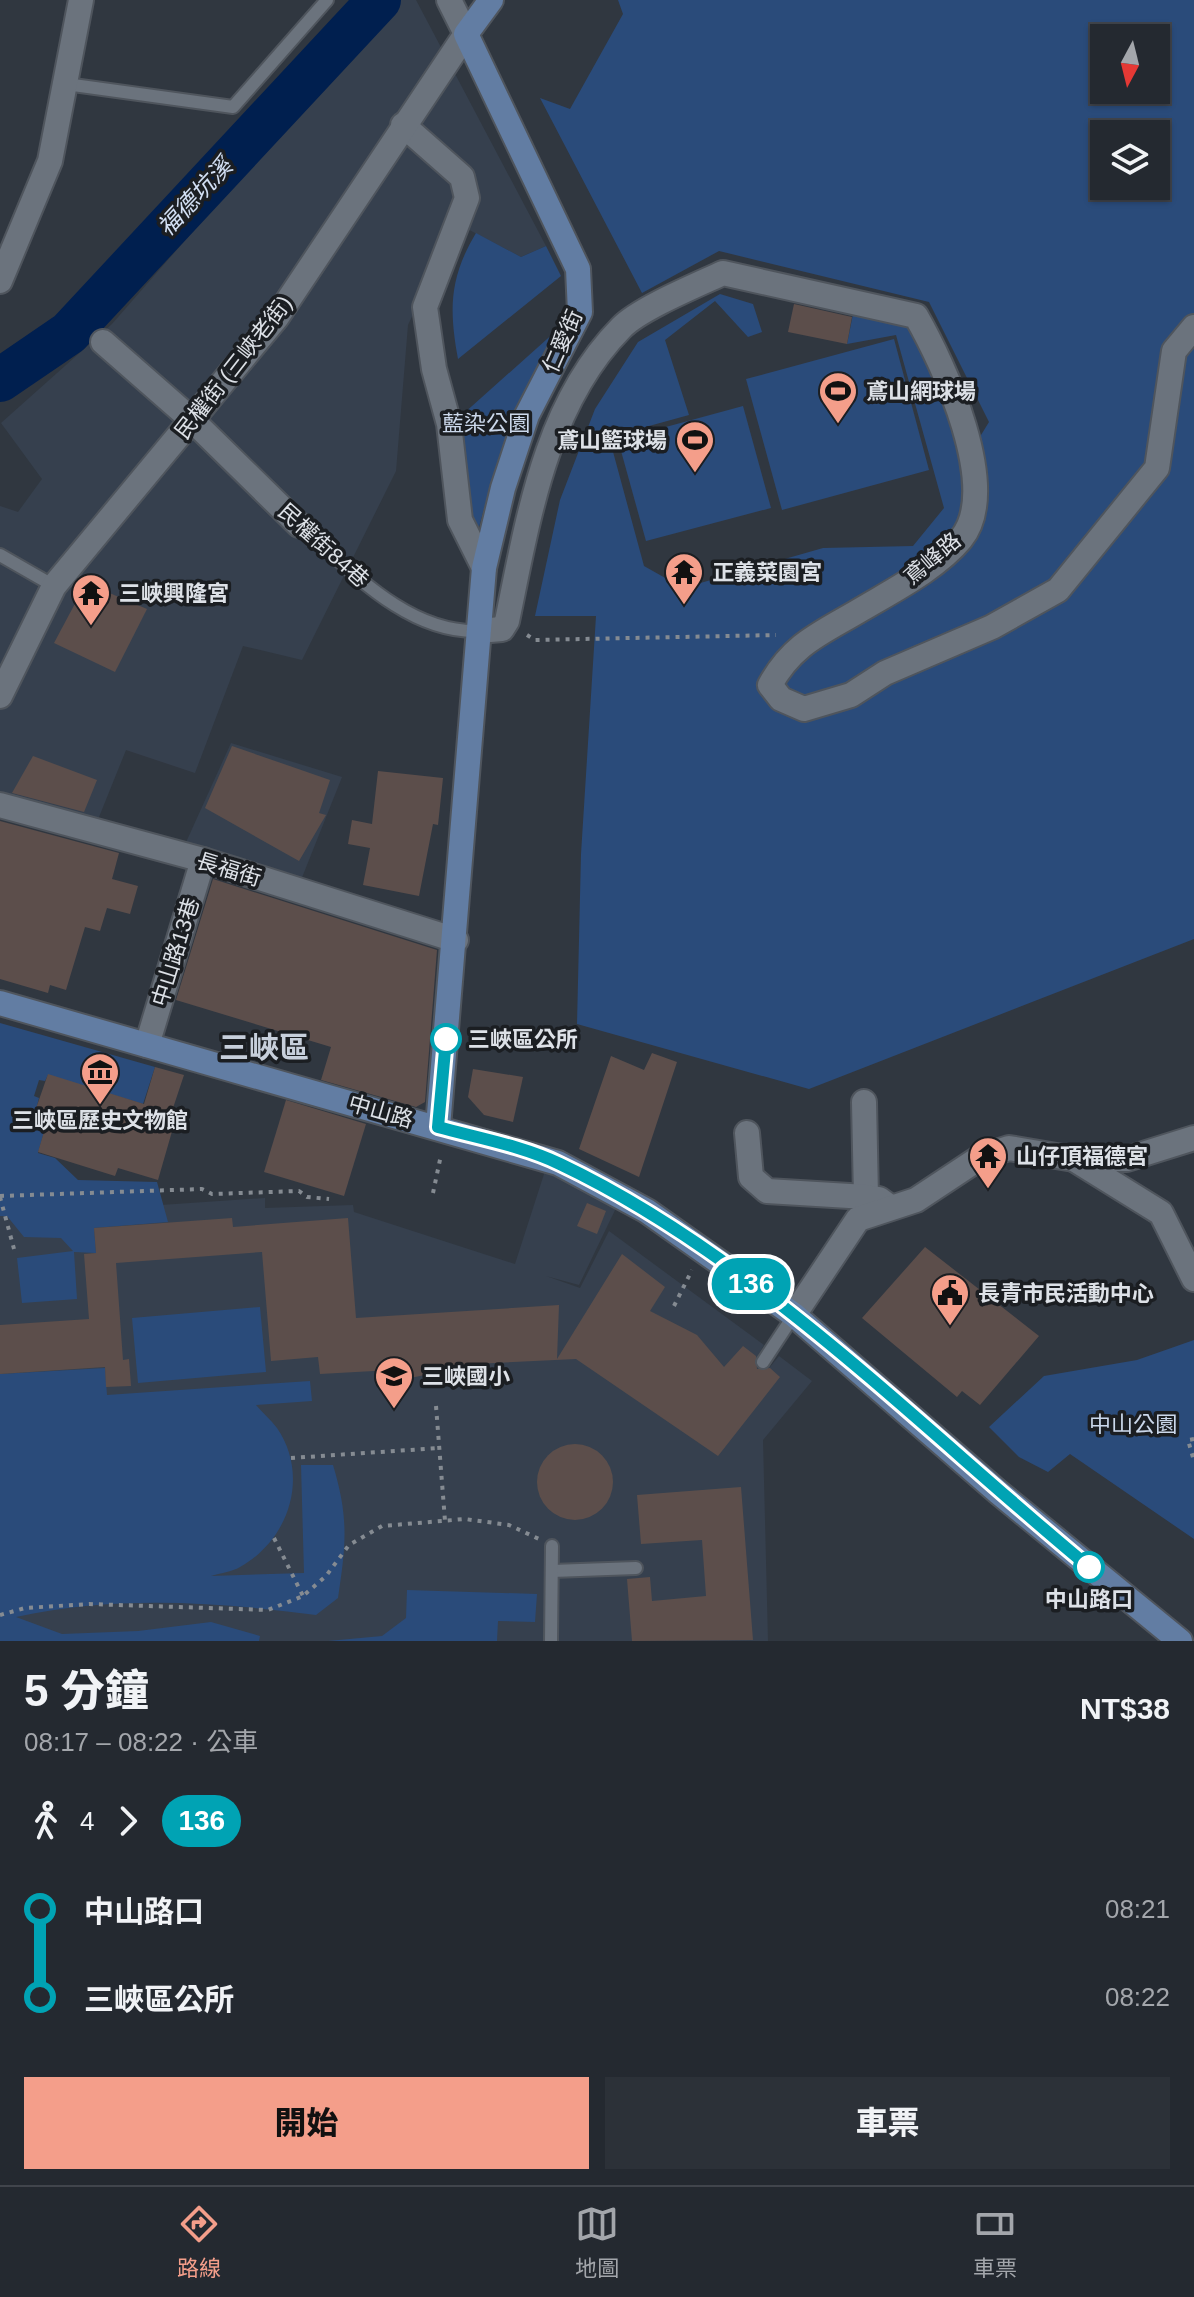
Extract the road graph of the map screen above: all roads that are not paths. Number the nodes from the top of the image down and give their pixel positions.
1 (81, 0) edge
2 (327, 0) edge
3 (449, 0) edge
4 (491, 0) edge
5 (466, 34) junction
6 (66, 84) junction
7 (403, 125) junction
8 (0, 281) edge
9 (1194, 327) edge
10 (103, 342) dead end
11 (192, 420) junction
12 (299, 525) joint
13 (0, 555) edge
14 (484, 568) junction
15 (54, 586) junction
16 (478, 631) junction
17 (0, 696) edge
18 (0, 805) edge
19 (203, 860) junction
20 (456, 940) junction
21 (0, 1003) edge
22 (147, 1045) junction
23 (864, 1102) dead end
24 (442, 1128) junction
25 (747, 1133) dead end
26 (1194, 1138) edge
27 (1074, 1159) junction
28 (866, 1197) junction
29 (890, 1207) junction
30 (1194, 1279) edge
31 (794, 1315) junction
32 (763, 1362) dead end
33 (552, 1546) road end
34 (636, 1568) dead end
35 (552, 1571) junction
36 (551, 1641) edge
37 (1180, 1641) edge

1 - 6 street
2 - 6 lane
3 - 5 street
4 - 5 street
5 - 7 street, 民權街 (三峽老街)
5 - 14 street, 仁愛街
6 - 8 street
7 - 11 street, 民權街 (三峽老街)
7 - 14 street
9 - 16 street, 鳶峰路
10 - 11 street, 民權街84巷
11 - 12 street, 民權街84巷
11 - 15 street, 民權街 (三峽老街)
12 - 16 lane, 民權街84巷
13 - 15 lane
14 - 16 street, 仁愛街
15 - 17 street, 民權街 (三峽老街)
16 - 20 street, 仁愛街
18 - 19 street, 長福街
19 - 20 street, 長福街
19 - 22 street, 中山路13巷
20 - 24 street, 仁愛街
21 - 22 street, 中山路
22 - 24 street, 中山路
23 - 28 street
24 - 31 street, 中山路
25 - 28 street
26 - 27 street
27 - 29 street
27 - 30 street
28 - 29 street
29 - 31 street
31 - 32 lane
31 - 37 street, 中山路
33 - 35 lane
34 - 35 lane
35 - 36 lane

